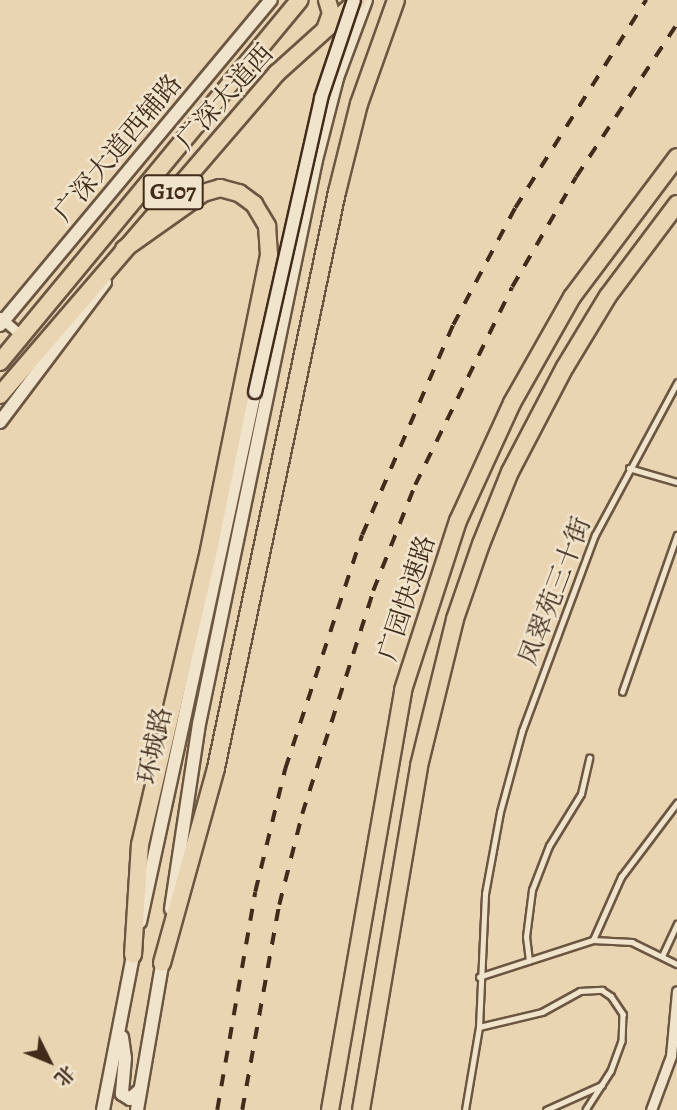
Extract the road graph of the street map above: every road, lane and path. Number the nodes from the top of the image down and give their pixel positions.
1 (271, 0) edge
2 (327, 0) edge
3 (356, 0) edge
4 (366, 0) edge
5 (396, 0) edge
6 (299, 2) edge
7 (326, 27) junction
8 (677, 157) edge
9 (677, 204) edge
10 (124, 249) junction
11 (111, 267) junction
12 (1, 321) edge
13 (22, 336) junction
14 (0, 362) edge
15 (677, 383) edge
16 (261, 393) junction
17 (0, 395) edge
18 (0, 422) edge
19 (629, 468) junction
20 (677, 482) edge
21 (677, 535) edge
22 (622, 692) dead end
23 (589, 758) dead end
24 (677, 803) edge
25 (677, 924) edge
26 (593, 940) junction
27 (663, 954) junction
28 (133, 955) junction
29 (529, 961) junction
30 (162, 963) junction
31 (677, 964) edge
32 (480, 977) junction
33 (677, 990) edge
34 (479, 1027) junction
35 (120, 1030) junction
36 (603, 1084) junction
37 (140, 1090) junction
38 (103, 1110) edge
39 (137, 1110) edge
40 (330, 1110) edge
41 (361, 1110) edge
42 (466, 1110) edge
43 (546, 1110) edge
44 (586, 1110) edge
45 (651, 1110) edge

1 - 12 main road, 广深大道西辅路
2 - 7 highway
3 - 7 highway, 广深大道西 / G107
3 - 16 main road, bridge
4 - 16 main road
5 - 30 highway
6 - 13 highway, 广深大道西 / G107
7 - 10 highway, 广深大道西 / G107
8 - 40 highway, 广园快速路
9 - 41 highway, 广园快速路
10 - 11 highway, 广深大道西 / G107
10 - 28 highway
11 - 17 highway, 广深大道西 / G107
11 - 18 main road
12 - 13 street
13 - 14 highway, 广深大道西 / G107
15 - 19 lane, 凤翠苑三十街
16 - 28 main road, 环城路
16 - 30 main road, 环城路
19 - 20 lane
19 - 32 lane, 凤翠苑三十街
21 - 22 lane
23 - 29 lane
24 - 26 lane
25 - 27 lane
26 - 27 lane
26 - 29 lane
27 - 31 lane
28 - 35 main road, 环城路
29 - 32 lane
30 - 37 main road, 环城路
32 - 34 lane, 凤翠苑三十街
33 - 45 street
34 - 36 lane
34 - 42 lane, 凤翠苑三十街
35 - 37 main road
35 - 38 main road, 环城路
36 - 43 lane
36 - 44 lane
37 - 39 main road, 环城路

